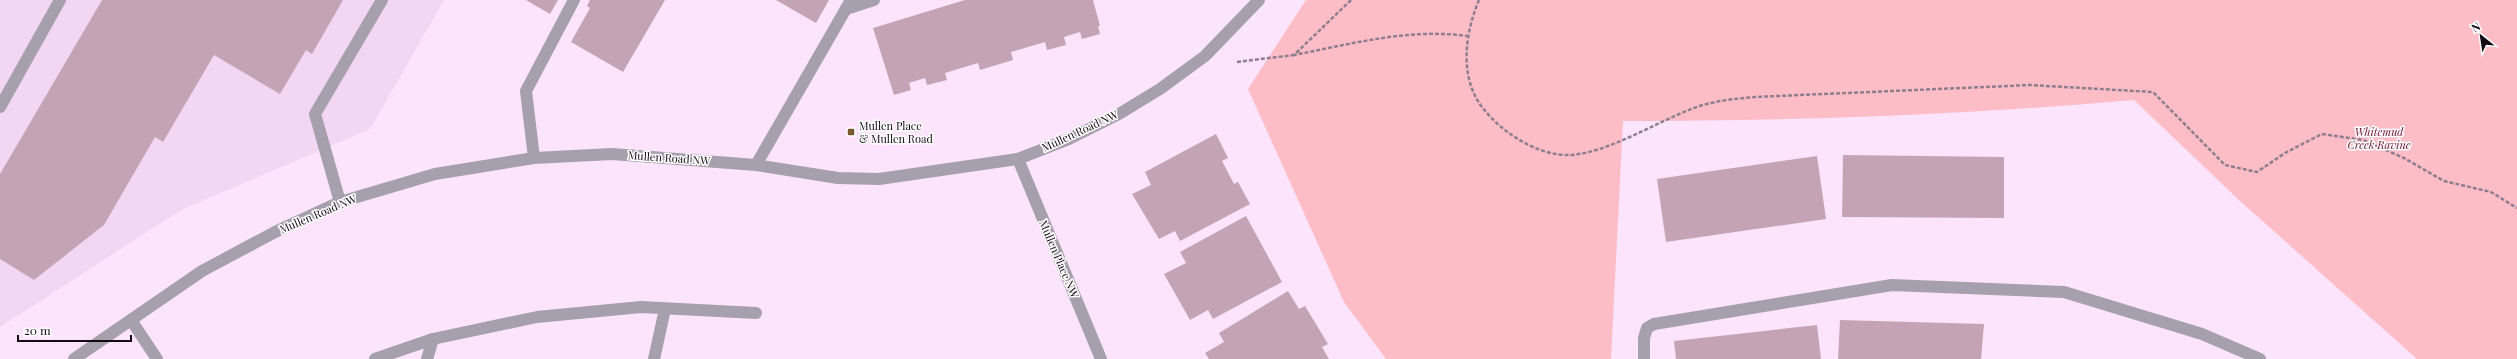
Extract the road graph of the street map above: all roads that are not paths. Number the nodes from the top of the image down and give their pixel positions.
1 (60, 0) edge
2 (382, 0) edge
3 (574, 0) edge
4 (874, 0) edge
5 (1259, 0) edge
6 (848, 4) edge
7 (0, 107) edge
8 (534, 158) junction
9 (1018, 159) junction
10 (756, 165) junction
11 (340, 202) junction
12 (666, 309) junction
13 (756, 313) dead end
14 (131, 320) junction
15 (433, 339) junction
16 (74, 359) edge
17 (157, 359) edge
18 (375, 359) edge
19 (428, 359) edge
20 (654, 359) edge
21 (1101, 359) edge
22 (1644, 359) edge
23 (2260, 359) edge

1 - 7 street
2 - 11 street
3 - 8 street
4 - 6 street
5 - 9 street, Mullen Road NW
6 - 10 street
8 - 10 street, Mullen Road NW
8 - 11 street, Mullen Road NW
9 - 10 street, Mullen Road NW
9 - 21 street, Mullen Place NW
11 - 14 street, Mullen Road NW
12 - 13 street
12 - 15 street
12 - 20 street
14 - 16 street, Mullen Road NW
14 - 17 street
15 - 18 street
15 - 19 street
22 - 23 street

